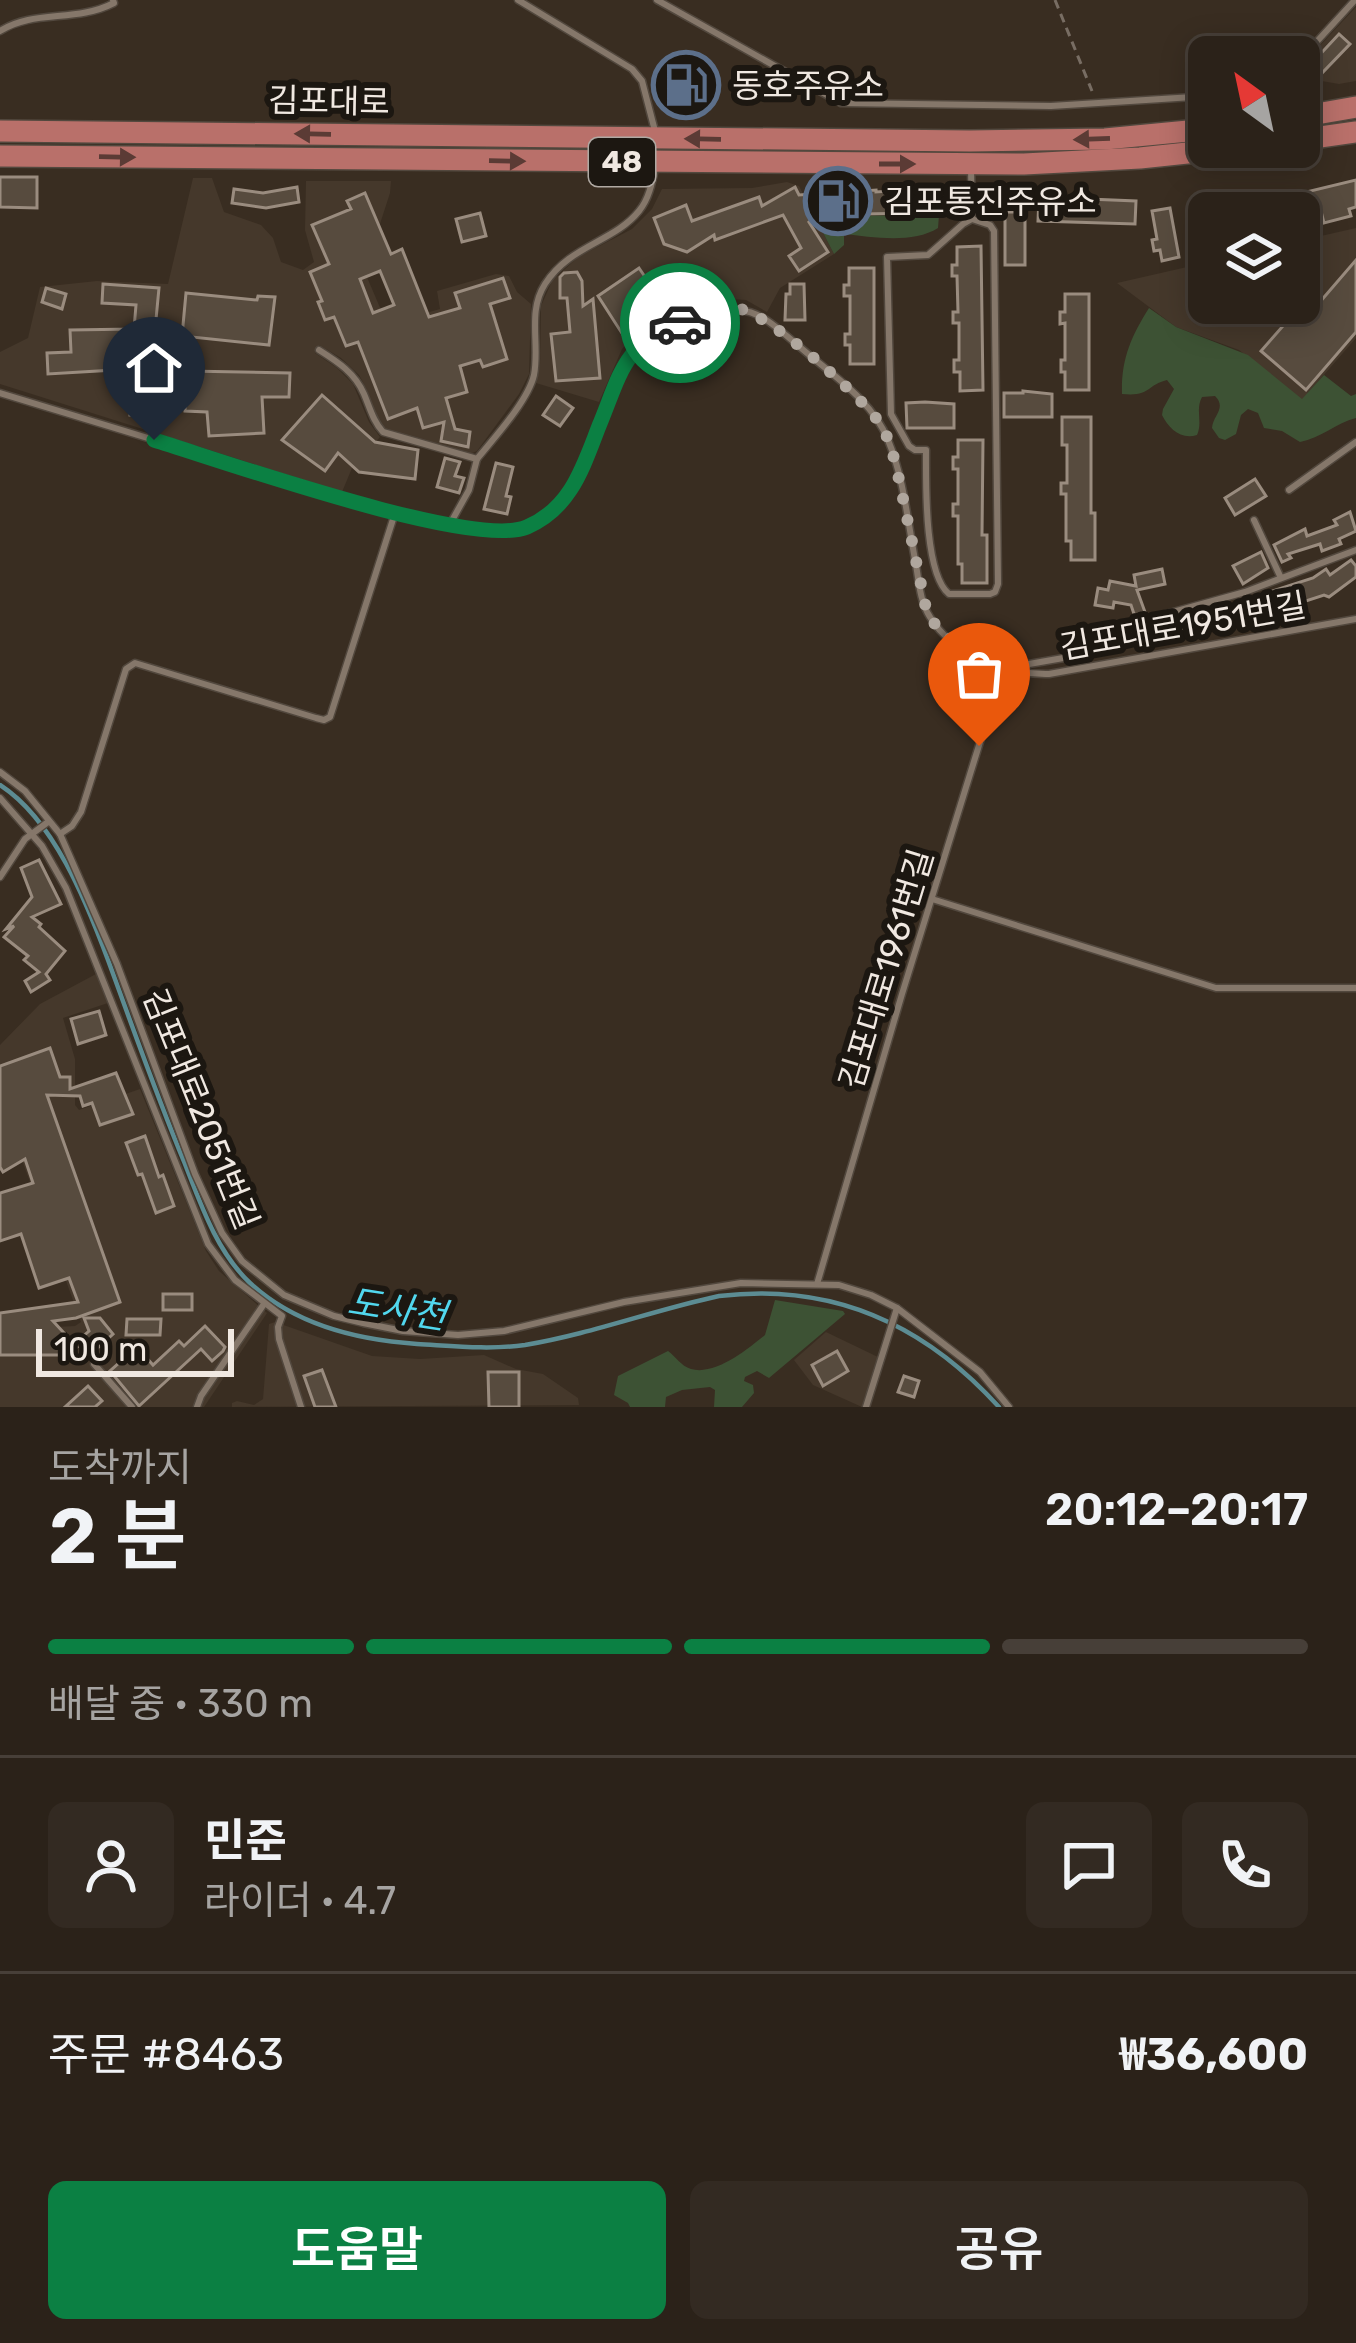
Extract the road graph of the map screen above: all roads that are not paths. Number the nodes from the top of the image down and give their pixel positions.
1 (113, 0) edge
2 (518, 0) edge
3 (657, 0) edge
4 (1355, 0) edge
5 (0, 31) edge
6 (1320, 38) edge
7 (1188, 97) edge
8 (1356, 107) edge
9 (1320, 113) edge
10 (0, 131) edge
11 (1188, 131) edge
12 (1356, 132) edge
13 (1320, 137) edge
14 (656, 138) junction
15 (1188, 153) edge
16 (0, 156) edge
17 (656, 163) junction
18 (970, 164) junction
19 (972, 219) junction
20 (319, 350) dead end
21 (0, 393) edge
22 (1356, 442) edge
23 (477, 459) junction
24 (1289, 490) dead end
25 (395, 513) junction
26 (1254, 520) dead end
27 (450, 524) junction
28 (1356, 550) edge
29 (1281, 578) junction
30 (1356, 620) edge
31 (1006, 669) junction
32 (1019, 673) junction
33 (0, 772) edge
34 (0, 798) edge
35 (48, 822) junction
36 (34, 831) junction
37 (60, 834) junction
38 (0, 877) edge
39 (932, 899) junction
40 (1356, 988) edge
41 (817, 1284) junction
42 (291, 1301) junction
43 (264, 1304) junction
44 (896, 1311) junction
45 (283, 1314) junction
46 (94, 1364) dead end
47 (132, 1407) edge
48 (197, 1407) edge
49 (301, 1407) edge
50 (866, 1407) edge
51 (1009, 1407) edge

1 - 5 lane
2 - 14 lane
3 - 7 lane
4 - 6 lane
8 - 9 main road
14 -> 10 main road, 김포대로 / 48
11 -> 14 main road, 김포대로 / 48
12 - 13 main road
14 - 17 lane
15 - 18 main road, 김포대로 / 48
16 -> 17 main road, 김포대로 / 48
17 -> 18 main road, 김포대로 / 48
17 - 23 lane
18 - 19 lane
19 - 19 lane
20 - 23 lane
21 - 25 lane, 김포대로1951번길
22 - 24 lane
23 - 27 lane
25 - 27 lane, 김포대로1951번길
25 - 37 lane
26 - 29 lane
27 - 31 lane, 김포대로1951번길
28 - 29 lane
29 - 32 lane
30 - 32 lane, 김포대로1951번길
31 - 32 lane, 김포대로1951번길
31 - 39 lane, 김포대로1961번길
33 - 35 lane, 김포대로2051번길
34 - 36 lane
35 - 36 lane
35 - 37 lane, 김포대로2051번길
36 - 38 lane
36 - 43 lane
37 - 42 lane, 김포대로2051번길
39 - 40 lane
39 - 41 lane, 김포대로1961번길
41 - 42 lane, 김포대로2051번길
41 - 44 lane, 김포대로2051번길
42 - 45 lane
43 - 45 lane
43 - 48 lane
44 - 50 lane
44 - 51 lane, 김포대로2051번길
45 - 49 lane
46 - 47 lane

